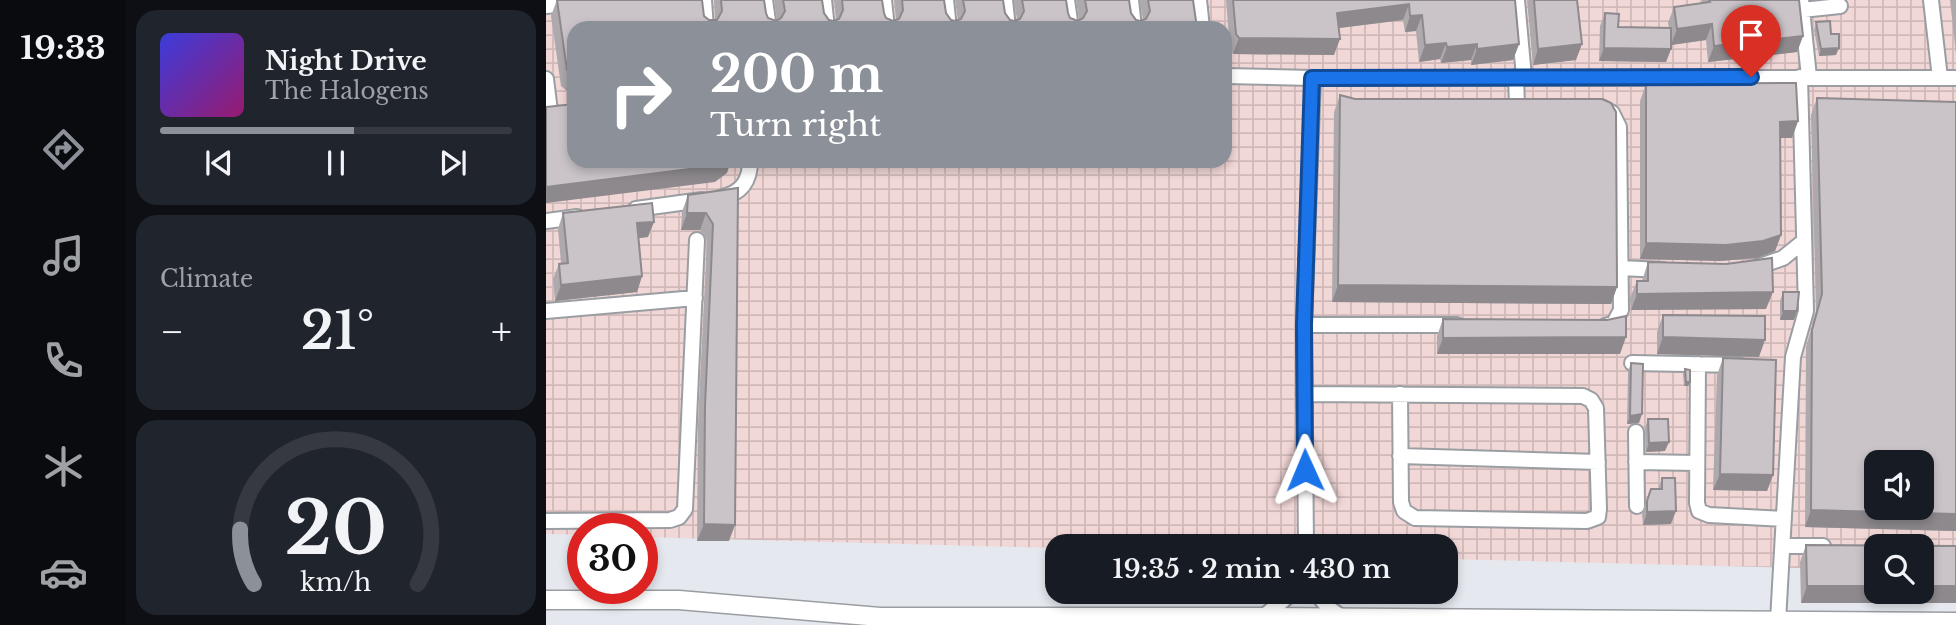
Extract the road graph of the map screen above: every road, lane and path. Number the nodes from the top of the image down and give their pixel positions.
1 (608, 0) edge
2 (704, 0) edge
3 (765, 0) edge
4 (824, 0) edge
5 (884, 0) edge
6 (946, 0) edge
7 (1005, 0) edge
8 (1067, 0) edge
9 (1131, 0) edge
10 (1199, 0) edge
11 (1517, 0) edge
12 (1931, 0) edge
13 (1802, 5) edge
14 (546, 6) edge
15 (1840, 6) dead end
16 (706, 21) edge
17 (768, 21) edge
18 (826, 21) edge
19 (886, 21) edge
20 (948, 21) edge
21 (1007, 21) edge
22 (1069, 21) edge
23 (1133, 21) edge
24 (1201, 21) edge
25 (1232, 76) edge
26 (1520, 77) junction
27 (1805, 77) junction
28 (1312, 78) junction
29 (1940, 78) junction
30 (1956, 78) edge
31 (546, 79) edge
32 (1517, 105) edge
33 (1585, 106) edge
34 (553, 111) edge
35 (750, 168) edge
36 (627, 210) edge
37 (586, 216) edge
38 (546, 221) edge
39 (697, 240) dead end
40 (1804, 241) junction
41 (1620, 268) junction
42 (1746, 268) edge
43 (1678, 270) edge
44 (695, 298) junction
45 (546, 311) edge
46 (1304, 325) junction
47 (1468, 326) edge
48 (1588, 327) edge
49 (1632, 363) edge
50 (1698, 364) junction
51 (1752, 366) edge
52 (1304, 394) junction
53 (1400, 394) junction
54 (1636, 432) dead end
55 (1400, 456) junction
56 (1598, 461) junction
57 (1636, 462) junction
58 (1697, 463) junction
59 (1637, 506) dead end
60 (1784, 519) junction
61 (546, 521) edge
62 (1306, 534) edge
63 (1783, 545) junction
64 (1836, 547) edge
65 (546, 600) edge
66 (1279, 604) edge
67 (1325, 604) edge
68 (1263, 617) junction
69 (1343, 618) junction
70 (1778, 621) junction
71 (1956, 622) edge

1 - 14 street
2 - 16 street
3 - 17 street
4 - 18 street
5 - 19 street
6 - 20 street
7 - 21 street
8 - 22 street
9 - 23 street
10 - 24 street
11 - 26 street
12 - 29 street
13 - 15 street
13 - 27 street
25 - 28 street
26 - 27 street
26 - 28 street
26 - 32 street
27 - 29 street
27 - 40 street
28 - 46 street
29 - 30 street
31 - 34 street
33 - 41 street
35 - 36 street
37 - 38 street
39 - 44 street
40 - 42 street
40 - 60 street
41 - 43 street
41 - 48 street
44 - 45 street
44 - 61 street
46 - 47 street
46 - 52 street
49 - 50 street
50 - 51 street
50 - 58 street
52 - 53 street
52 - 62 street
53 - 55 street
53 - 56 street
54 - 57 street
55 - 56 street
55 - 56 street
57 - 58 street
57 - 59 street
58 - 60 street
60 - 63 street
63 - 64 street
63 - 70 street
65 - 68 main road
66 - 68 street
67 - 69 street
68 - 69 main road
69 - 70 main road
70 - 71 main road

